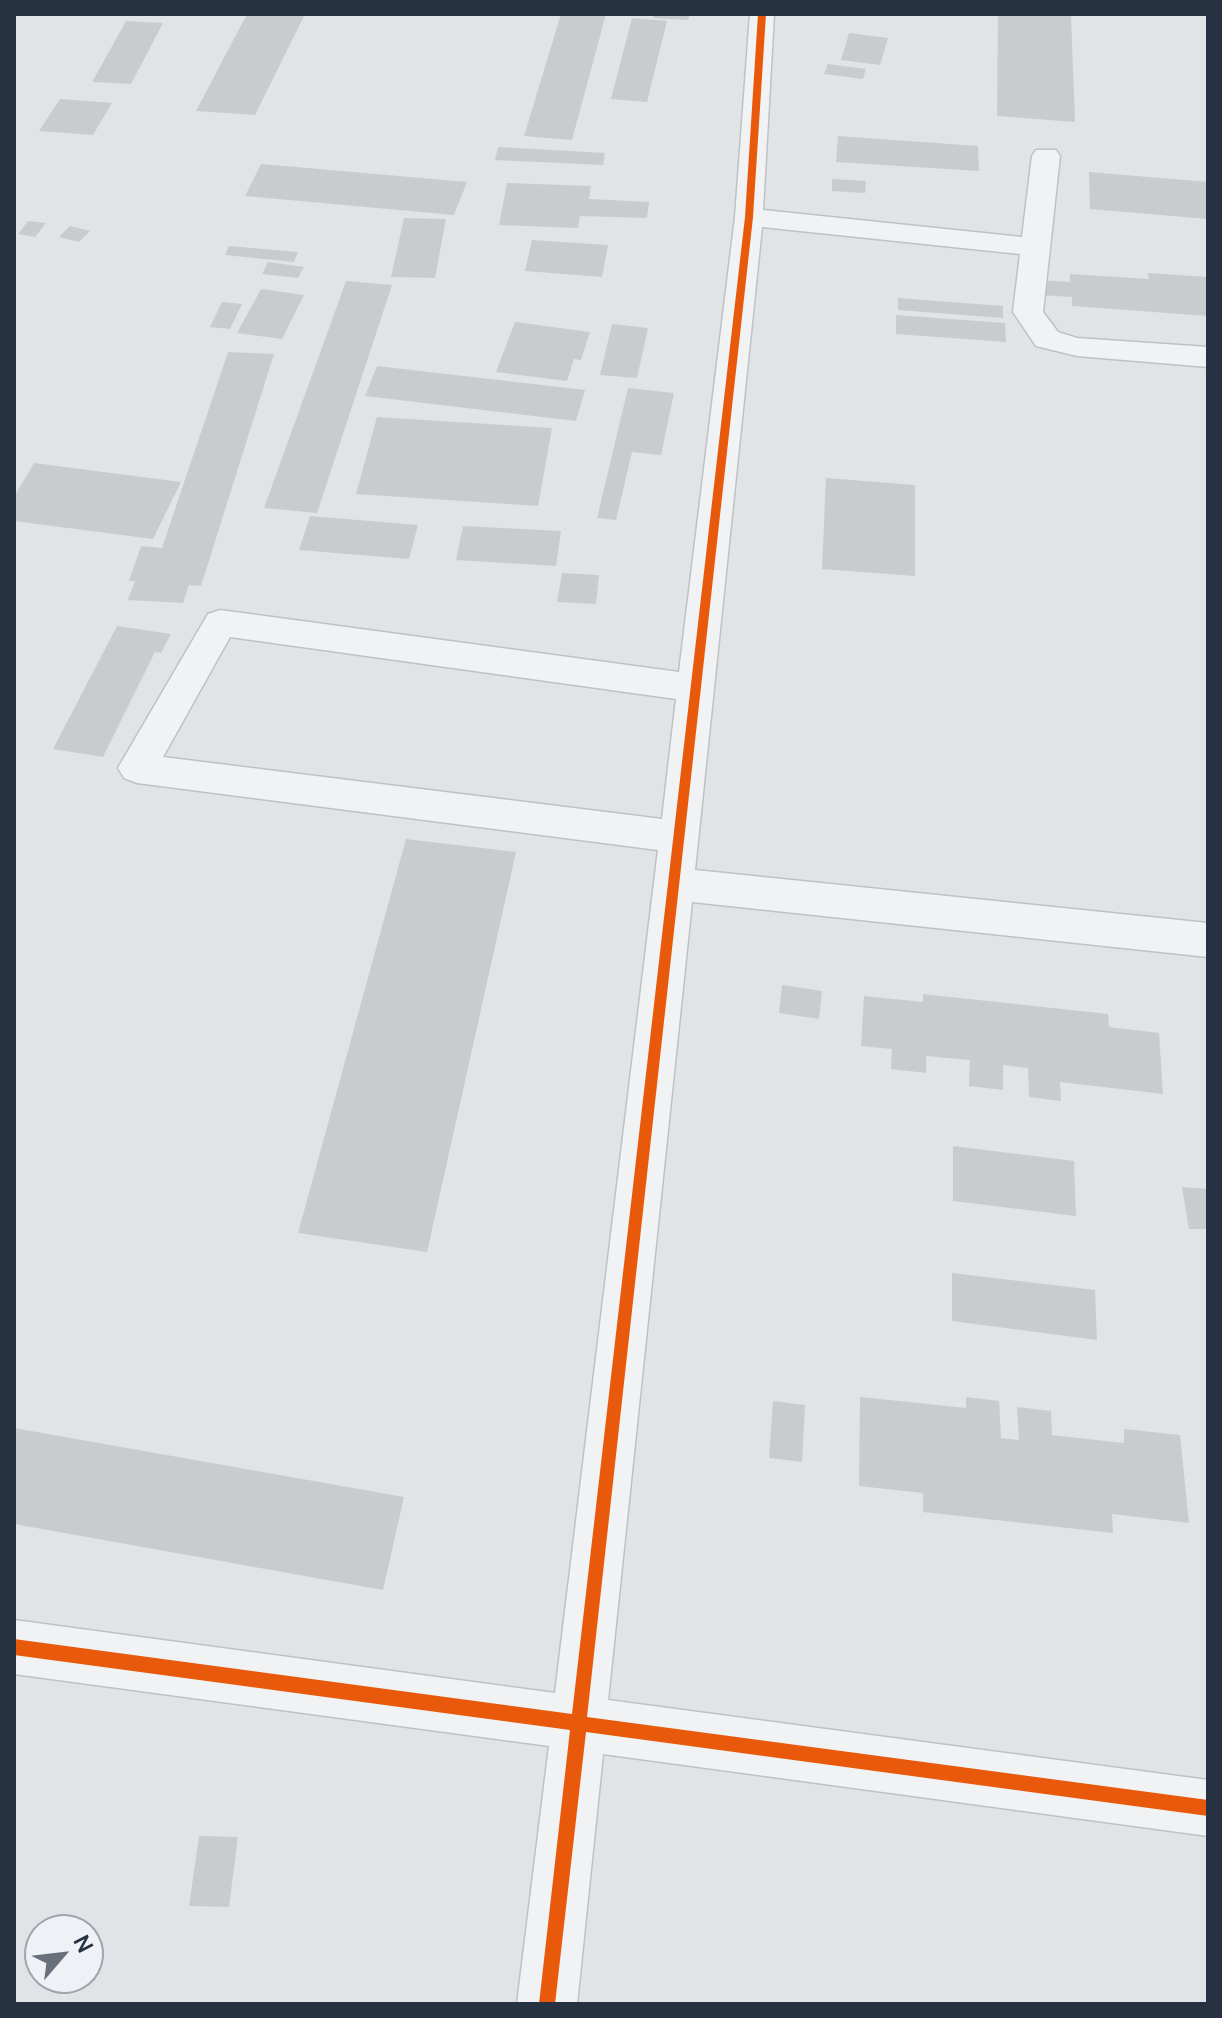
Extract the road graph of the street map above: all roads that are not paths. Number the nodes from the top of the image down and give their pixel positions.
1 (762, 14) edge
2 (1046, 156) dead end
3 (749, 217) junction
4 (1036, 247) junction
5 (1208, 357) edge
6 (696, 688) junction
7 (679, 837) junction
8 (674, 884) junction
9 (1208, 940) edge
10 (14, 1647) edge
11 (579, 1724) junction
12 (1208, 1808) edge
13 (547, 2004) edge

1 - 3 street
2 - 4 street
3 - 4 street
3 - 6 street
4 - 5 street
6 - 7 street
6 - 7 street
7 - 8 street
8 - 9 street
8 - 11 street
10 - 11 street
11 - 12 street
11 - 13 street

